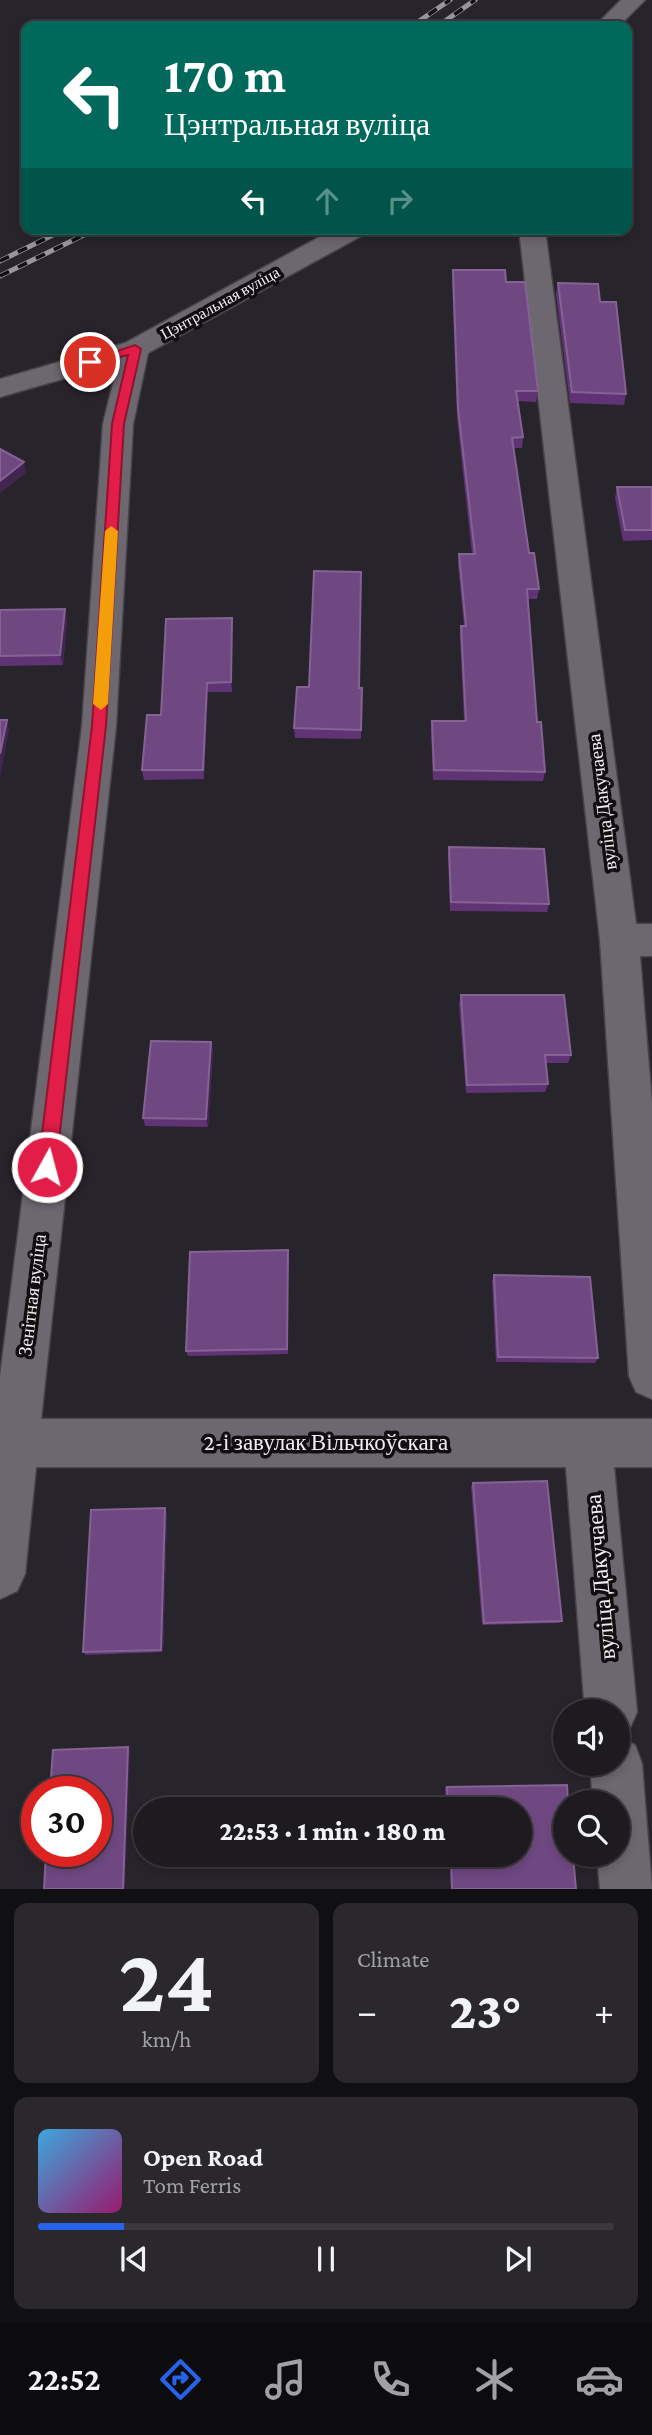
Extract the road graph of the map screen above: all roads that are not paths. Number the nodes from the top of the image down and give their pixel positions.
1 (634, 0) edge
2 (611, 21) edge
3 (343, 235) edge
4 (533, 235) edge
5 (135, 349) junction
6 (0, 387) edge
7 (635, 940) edge
8 (652, 1376) edge
9 (588, 1442) junction
10 (7, 1443) edge
11 (652, 1443) edge
12 (0, 1574) edge
13 (610, 1699) edge
14 (617, 1776) edge
15 (627, 1889) edge

1 - 2 street
3 - 5 street, Цэнтральная вуліца
4 - 7 street, вуліца Дакучаева
5 - 6 street, Цэнтральная вуліца
5 - 10 street, Зенітная вуліца
7 - 8 street, вуліца Дакучаева
9 - 10 street, 2-і завулак Вільчкоўскага
9 - 11 street, 2-і завулак Вільчкоўскага
9 - 13 street, вуліца Дакучаева
10 - 12 street, Зенітная вуліца
14 - 15 street

